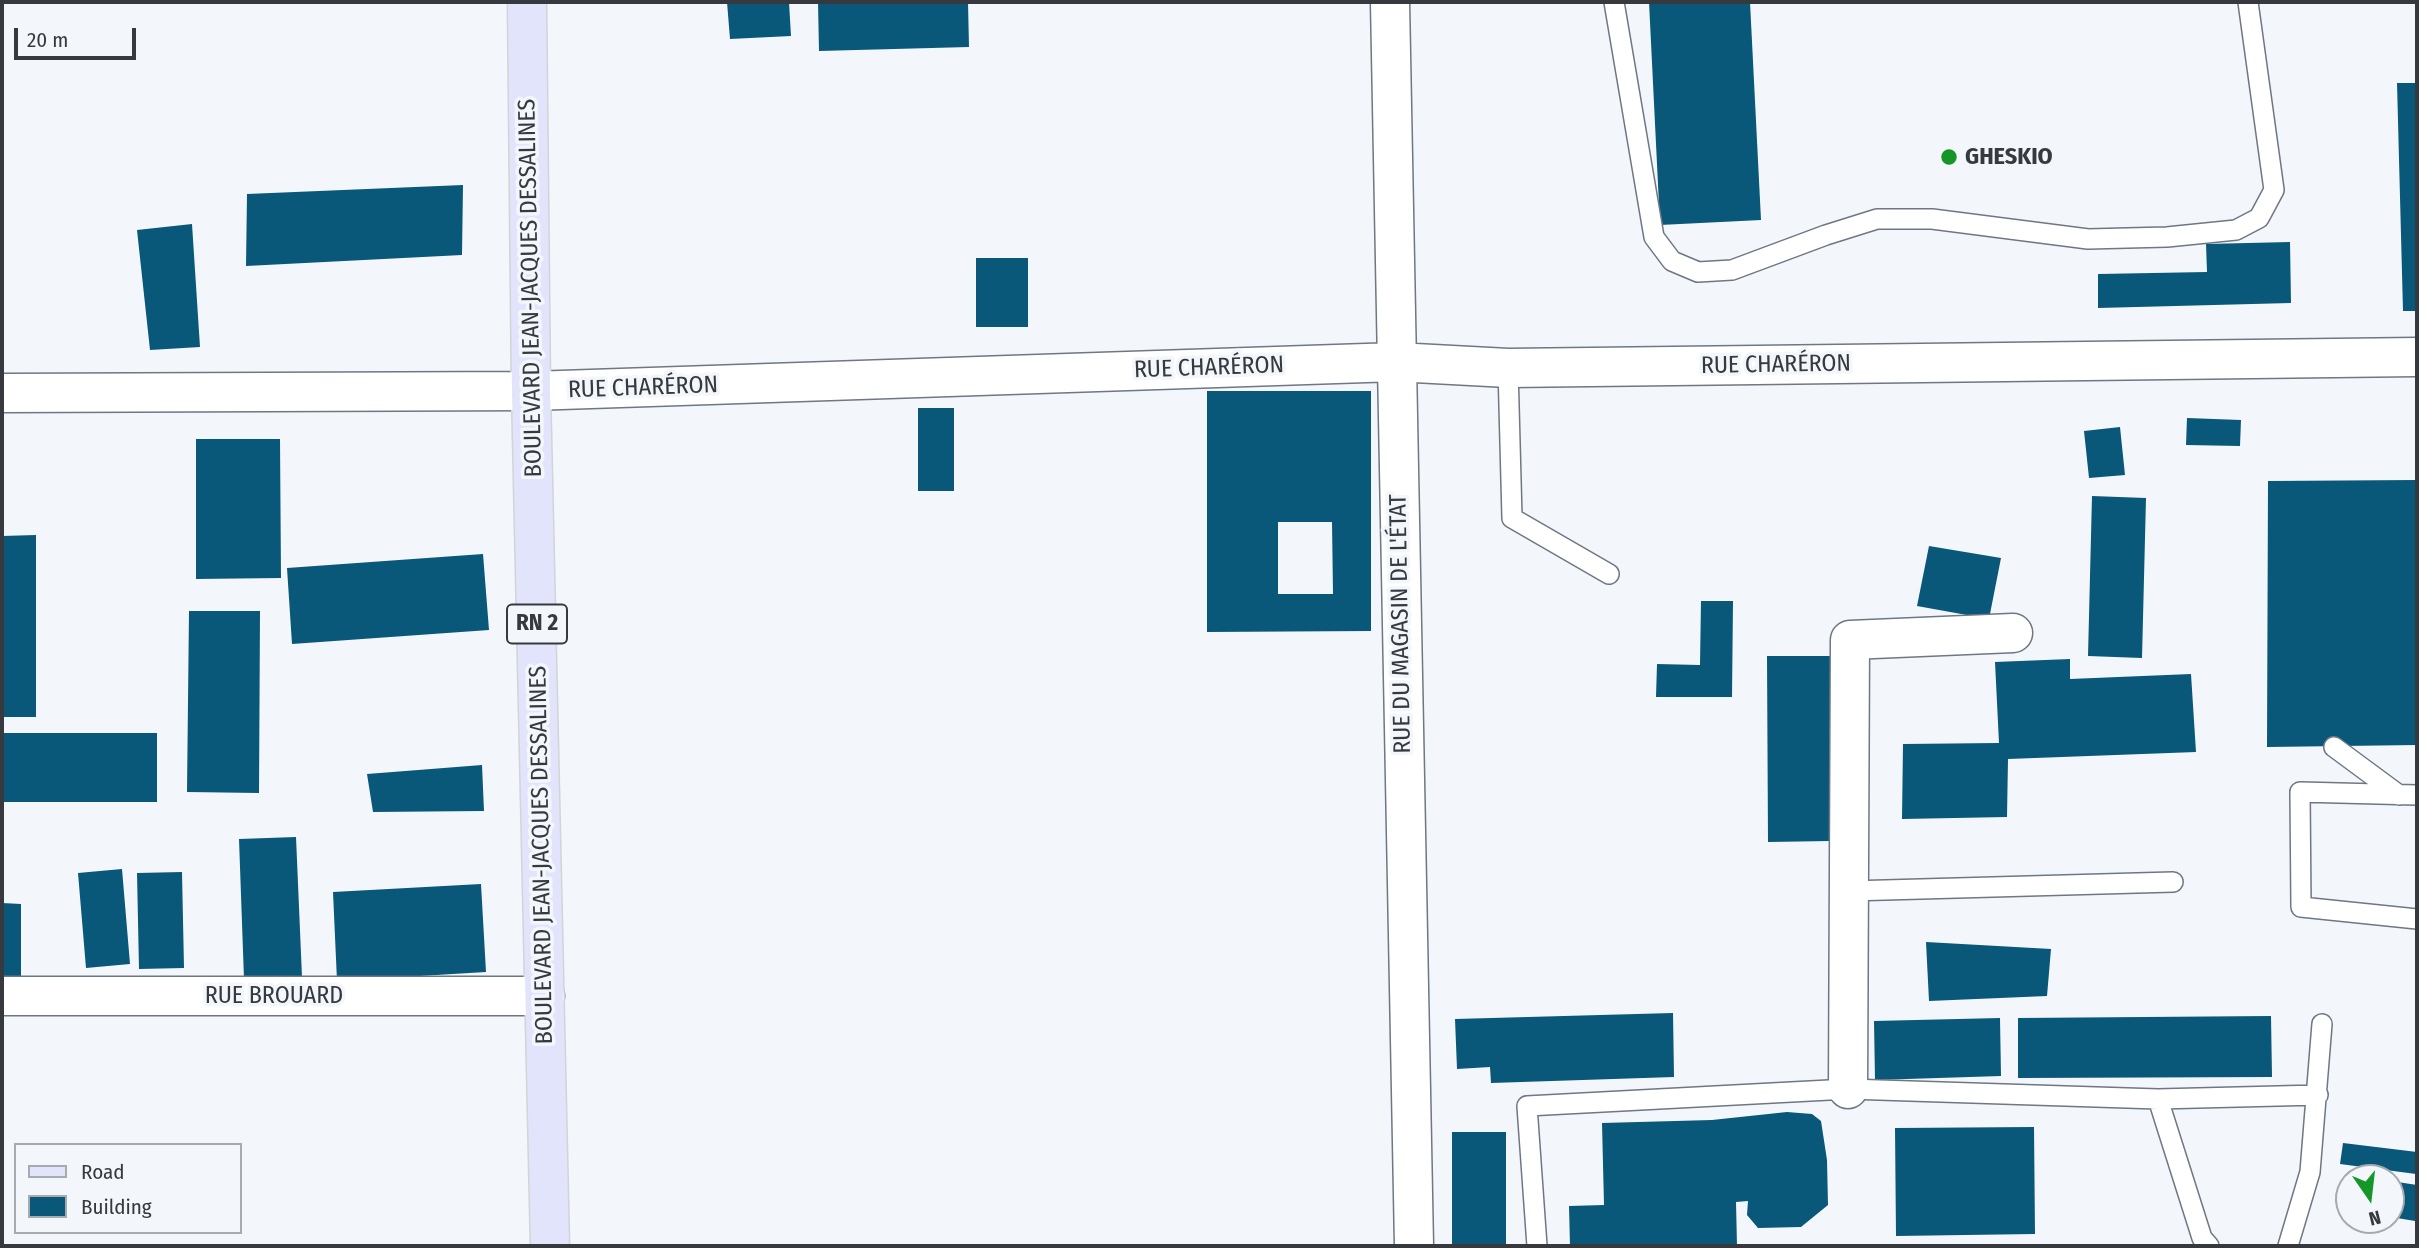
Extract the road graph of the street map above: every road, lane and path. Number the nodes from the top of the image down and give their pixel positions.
1 (527, 2) edge
2 (1390, 2) edge
3 (1614, 2) edge
4 (2248, 2) edge
5 (2417, 357) edge
6 (1395, 362) junction
7 (1508, 368) junction
8 (531, 391) junction
9 (2, 393) edge
10 (1609, 573) dead end
11 (2013, 633) dead end
12 (2334, 747) dead end
13 (2408, 795) edge
14 (2173, 882) dead end
15 (1849, 891) junction
16 (2417, 919) edge
17 (2, 996) edge
18 (545, 996) junction
19 (2322, 1024) dead end
20 (1848, 1089) junction
21 (2318, 1095) junction
22 (2158, 1099) junction
23 (550, 1246) edge
24 (1414, 1246) edge
25 (1536, 1246) edge
26 (2209, 1246) edge
27 (2288, 1246) edge

1 - 8 main road, BOULEVARD JEAN-JACQUES DESSALINES / RN 2
2 - 6 street, RUE DU MAGASIN DE L'ÉTAT
3 - 4 lane
5 - 7 street, RUE CHARÉRON
6 - 7 street, RUE CHARÉRON
6 - 8 street, RUE CHARÉRON
6 - 24 street, RUE DU MAGASIN DE L'ÉTAT
7 - 10 lane
8 - 9 street, RUE CHARÉRON
8 - 18 main road, BOULEVARD JEAN-JACQUES DESSALINES / RN 2
11 - 15 street
12 - 13 lane
13 - 16 lane
14 - 15 lane
15 - 20 street
17 - 18 street, RUE BROUARD
18 - 23 main road, BOULEVARD JEAN-JACQUES DESSALINES / RN 2
19 - 21 lane
20 - 22 lane
20 - 25 lane
21 - 22 lane
21 - 27 lane
22 - 26 lane

